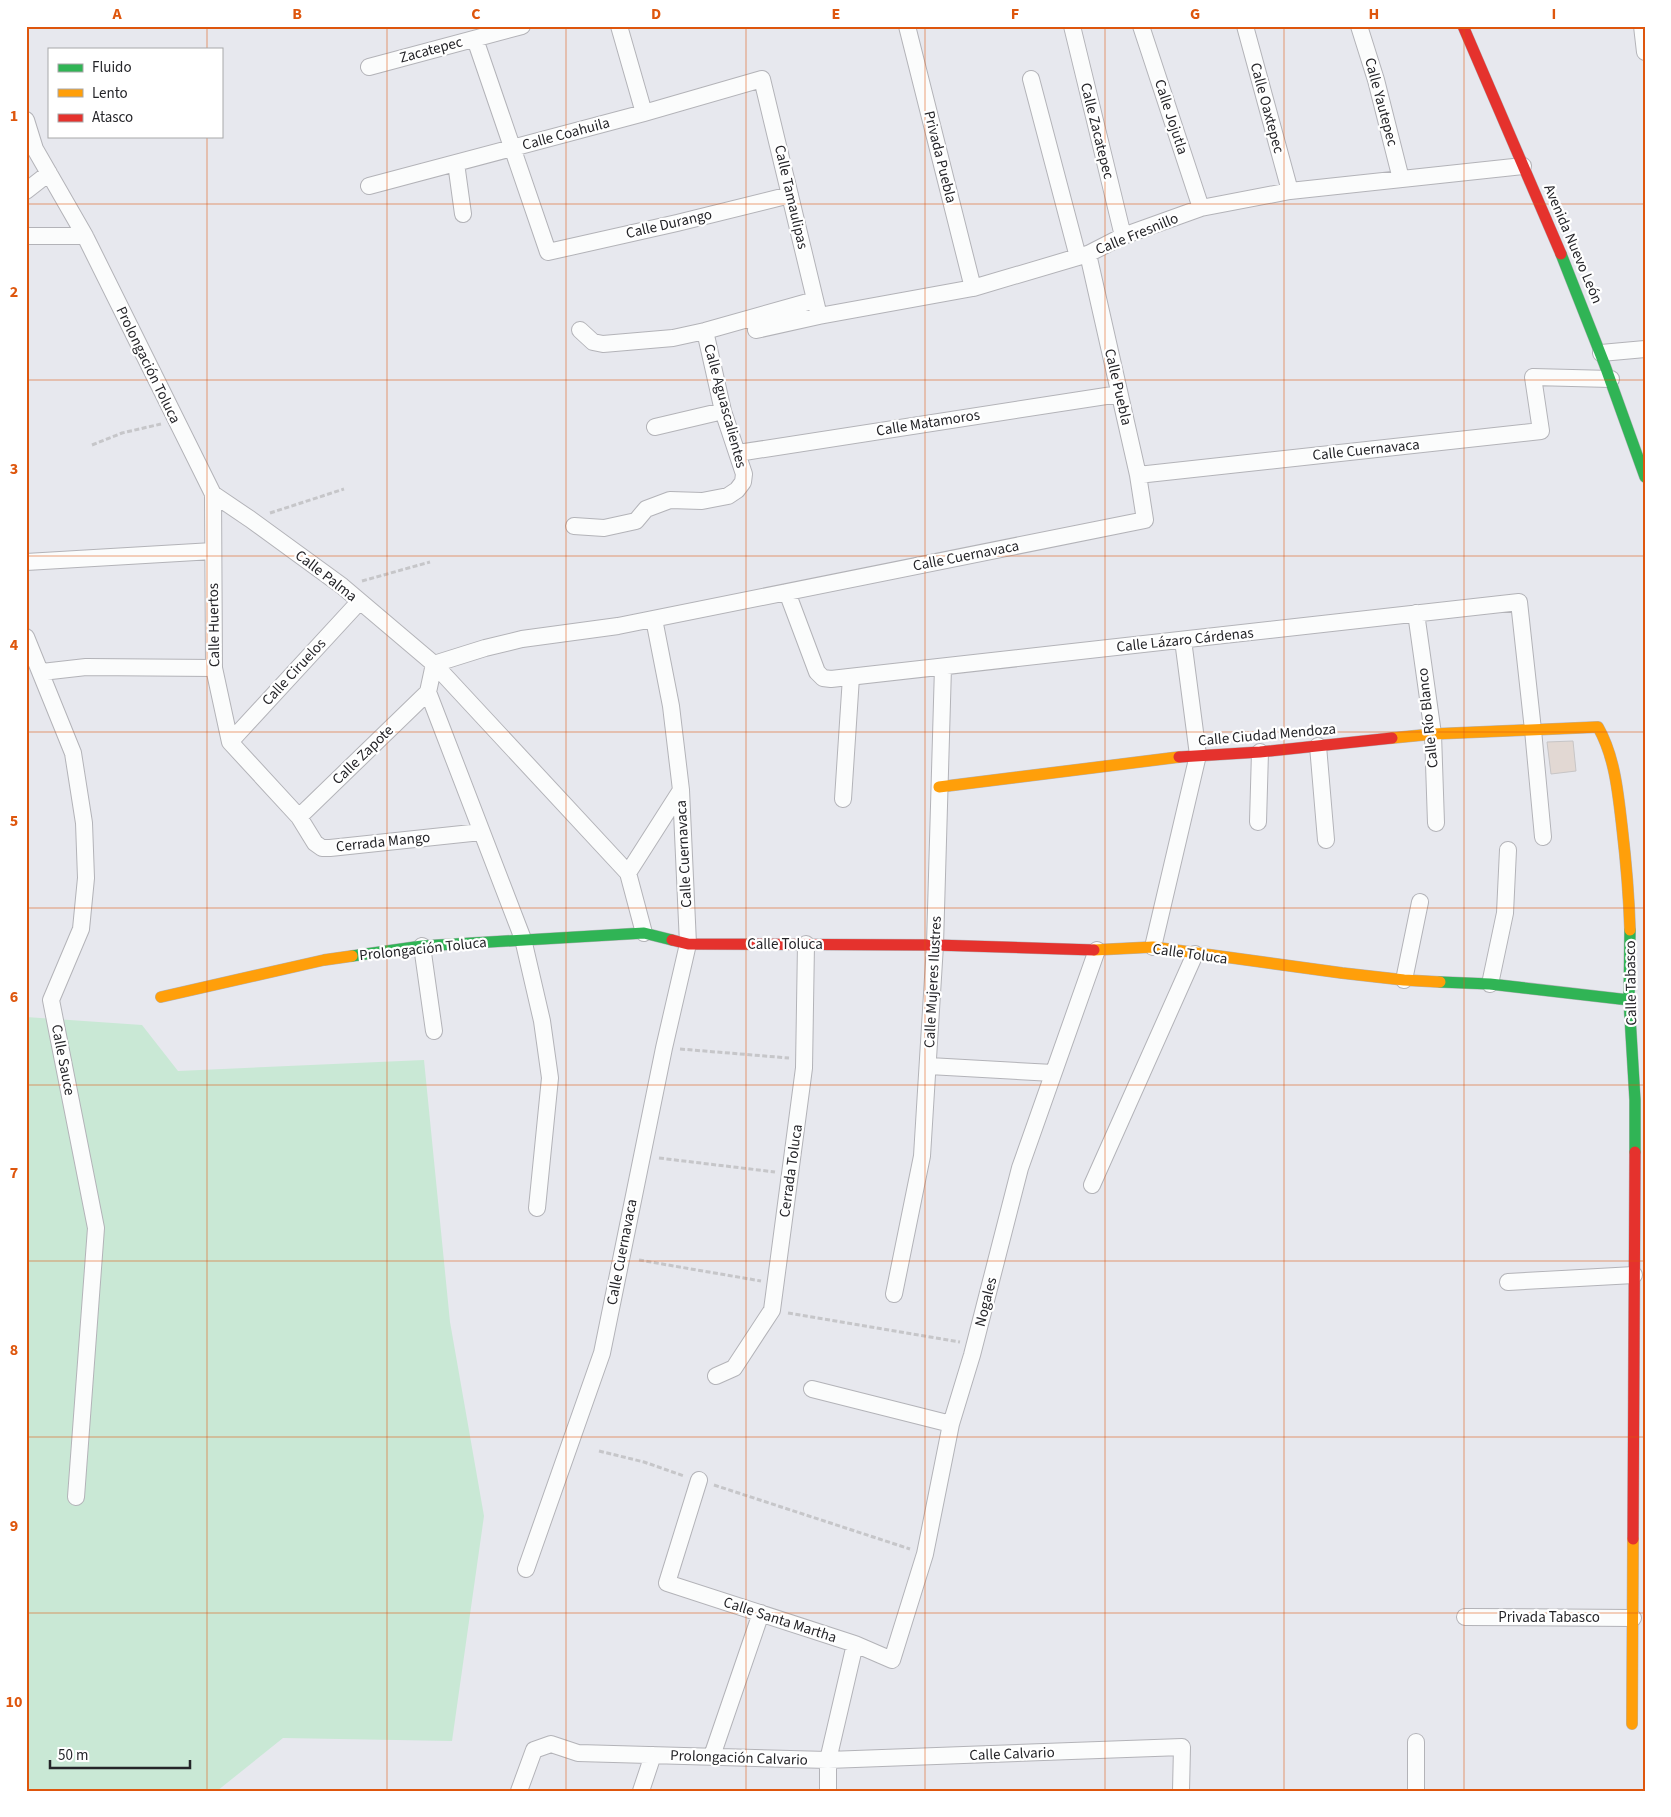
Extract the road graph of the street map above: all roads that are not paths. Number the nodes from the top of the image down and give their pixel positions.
1 (522, 26) edge
2 (619, 26) edge
3 (907, 26) edge
4 (1072, 26) edge
5 (1141, 26) edge
6 (1245, 26) edge
7 (1359, 26) edge
8 (1464, 26) edge
9 (1643, 28) edge
10 (475, 39) junction
11 (1645, 52) edge
12 (369, 67) dead end
13 (762, 79) joint
14 (1031, 79) dead end
15 (644, 113) junction
16 (26, 120) edge
17 (511, 148) junction
18 (31, 149) edge
19 (456, 163) junction
20 (1523, 166) junction
21 (49, 173) junction
22 (1401, 179) junction
23 (369, 186) dead end
24 (1290, 190) junction
25 (26, 191) edge
26 (790, 195) junction
27 (1200, 208) junction
28 (463, 214) dead end
29 (26, 236) edge
30 (85, 236) junction
31 (1123, 236) junction
32 (1083, 255) junction
33 (973, 288) junction
34 (817, 308) junction
35 (580, 330) dead end
36 (756, 330) dead end
37 (705, 331) junction
38 (1645, 349) edge
39 (1601, 352) junction
40 (1611, 379) junction
41 (1119, 394) junction
42 (723, 411) junction
43 (655, 427) dead end
44 (738, 453) junction
45 (1138, 475) junction
46 (1645, 477) edge
47 (213, 494) junction
48 (1145, 520) joint
49 (574, 526) dead end
50 (213, 551) junction
51 (26, 562) edge
52 (787, 592) junction
53 (359, 602) junction
54 (1416, 613) junction
55 (654, 618) junction
56 (26, 637) edge
57 (1183, 640) junction
58 (434, 664) junction
59 (943, 666) junction
60 (214, 668) junction
61 (42, 672) junction
62 (851, 677) junction
63 (428, 692) junction
64 (1598, 727) joint
65 (1533, 730) junction
66 (1433, 734) junction
67 (230, 742) junction
68 (1318, 746) junction
69 (1260, 752) junction
70 (1198, 755) junction
71 (939, 787) junction
72 (681, 790) junction
73 (843, 798) dead end
74 (299, 817) junction
75 (1258, 822) dead end
76 (1436, 823) dead end
77 (482, 832) junction
78 (1543, 837) dead end
79 (1326, 840) dead end
80 (1508, 850) dead end
81 (628, 873) junction
82 (1420, 902) dead end
83 (644, 933) junction
84 (523, 939) junction
85 (688, 944) junction
86 (806, 944) junction
87 (935, 945) junction
88 (422, 946) junction
89 (1153, 947) junction
90 (1097, 950) junction
91 (1195, 954) junction
92 (1404, 980) junction
93 (1490, 984) junction
94 (161, 997) dead end
95 (1629, 1000) junction
96 (434, 1031) dead end
97 (929, 1066) junction
98 (1053, 1073) junction
99 (1640, 1100) edge
100 (1092, 1185) dead end
101 (536, 1208) dead end
102 (1634, 1274) junction
103 (1508, 1282) dead end
104 (894, 1294) dead end
105 (716, 1376) dead end
106 (1639, 1379) edge
107 (812, 1389) dead end
108 (951, 1424) junction
109 (699, 1480) road end
110 (76, 1497) dead end
111 (1639, 1556) edge
112 (526, 1569) dead end
113 (761, 1613) junction
114 (1465, 1617) dead end
115 (1633, 1618) junction
116 (855, 1644) junction
117 (892, 1660) joint
118 (1632, 1724) dead end
119 (1416, 1742) dead end
120 (652, 1755) junction
121 (712, 1756) junction
122 (828, 1760) junction
123 (520, 1791) edge
124 (642, 1791) edge
125 (828, 1791) edge
126 (1181, 1791) edge
127 (1416, 1791) edge

1 - 10 street, Zacatepec
2 - 15 street
3 - 33 street, Privada Puebla
4 - 31 street, Calle Zacatepec
5 - 27 street, Calle Jojutla
6 - 24 street, Calle Oaxtepec
7 - 22 street, Calle Yautepec
8 - 20 street, Avenida Nuevo León
9 - 11 street
10 - 12 street, Zacatepec
10 - 17 street
13 - 15 street, Calle Coahuila
13 - 26 street, Calle Tamaulipas
14 - 32 street, Calle Puebla
15 - 17 street, Calle Coahuila
16 - 18 street, Prolongación Toluca
17 - 19 street, Calle Coahuila
17 - 26 street, Calle Durango
18 - 21 street, Prolongación Toluca
19 - 23 street, Calle Coahuila
19 - 28 street
20 - 22 street, Calle Fresnillo
20 - 39 street, Avenida Nuevo León
21 - 25 street
21 - 30 street, Prolongación Toluca
22 - 24 street, Calle Fresnillo
24 - 27 street, Calle Fresnillo
26 - 34 street, Calle Tamaulipas
27 - 31 street, Calle Fresnillo
29 - 30 street
30 - 47 street, Prolongación Toluca
31 - 32 street, Calle Fresnillo
32 - 33 street, Calle Fresnillo
32 - 41 street, Calle Puebla
33 - 34 street, Calle Fresnillo
34 - 36 street, Calle Fresnillo
34 - 37 street
35 - 37 street
37 - 42 street, Calle Aguascalientes
38 - 39 street
39 - 40 street, Avenida Nuevo León
40 - 45 street, Calle Cuernavaca
40 - 46 street, Avenida Nuevo León
41 - 44 street, Calle Matamoros
41 - 45 street, Calle Puebla
42 - 43 street
42 - 44 street, Calle Aguascalientes
44 - 49 street, Calle Aguascalientes
45 - 48 street, Calle Puebla
47 - 50 street, Calle Huertos
47 - 53 street, Calle Palma
48 - 52 street, Calle Cuernavaca
50 - 51 street
50 - 60 street, Calle Huertos
52 - 55 street, Calle Cuernavaca
52 - 62 street, Calle Lázaro Cárdenas
53 - 58 street, Calle Palma
53 - 67 street, Calle Ciruelos
54 - 57 street, Calle Lázaro Cárdenas
54 - 65 street, Calle Lázaro Cárdenas
54 - 66 street, Calle Río Blanco
55 - 58 street
55 - 72 street, Calle Cuernavaca
56 - 61 street, Calle Sauce
57 - 59 street, Calle Lázaro Cárdenas
57 - 70 street
58 - 63 street
58 - 81 street
59 - 62 street, Calle Lázaro Cárdenas
59 - 71 street, Calle Mujeres Ilustres
60 - 61 street
60 - 67 street, Calle Huertos
61 - 110 street, Calle Sauce
62 - 73 street
63 - 74 street, Calle Zapote
63 - 77 street
64 - 65 street, Calle Ciudad Mendoza
64 - 95 street, Calle Tabasco
65 - 66 street, Calle Ciudad Mendoza
65 - 78 street
66 - 68 street, Calle Ciudad Mendoza
66 - 76 street, Calle Río Blanco
67 - 74 street
68 - 69 street, Calle Ciudad Mendoza
68 - 79 street
69 - 70 street, Calle Ciudad Mendoza
69 - 75 street
70 - 71 street, Calle Ciudad Mendoza
70 - 89 street
71 - 87 street, Calle Mujeres Ilustres
72 - 81 street
72 - 85 street, Calle Cuernavaca
74 - 77 street, Cerrada Mango
77 - 84 street
80 - 93 street
81 - 83 street
82 - 92 street
83 - 84 street, Prolongación Toluca
83 - 85 street, Prolongación Toluca
84 - 88 street, Prolongación Toluca
84 - 101 street
85 - 86 street, Calle Toluca
85 - 112 street, Calle Cuernavaca
86 - 87 street, Calle Toluca
86 - 105 street, Cerrada Toluca
87 - 90 street, Calle Toluca
87 - 97 street, Calle Mujeres Ilustres
88 - 94 street, Prolongación Toluca
88 - 96 street
89 - 90 street, Calle Toluca
89 - 91 street, Calle Toluca
90 - 98 street, Nogales
91 - 92 street, Calle Toluca
91 - 100 street
92 - 93 street, Calle Toluca
93 - 95 street, Calle Toluca
95 - 99 street, Calle Tabasco
97 - 98 street
97 - 104 street, Calle Mujeres Ilustres
98 - 108 street, Nogales
99 - 102 street, Calle Tabasco
102 - 103 street
102 - 106 street, Calle Tabasco
106 - 111 street, Calle Tabasco
107 - 108 street
108 - 117 street, Nogales
109 - 113 street, Calle Santa Martha
111 - 115 street, Calle Tabasco
113 - 116 street, Calle Santa Martha
113 - 121 street
114 - 115 street, Privada Tabasco
115 - 118 street, Calle Tabasco
116 - 117 street, Calle Santa Martha
116 - 122 street, Prolongación Calvario
119 - 127 street
120 - 121 street, Prolongación Calvario
120 - 123 street, Prolongación Calvario
120 - 124 street
121 - 122 street, Prolongación Calvario
122 - 125 street
122 - 126 street, Calle Calvario

